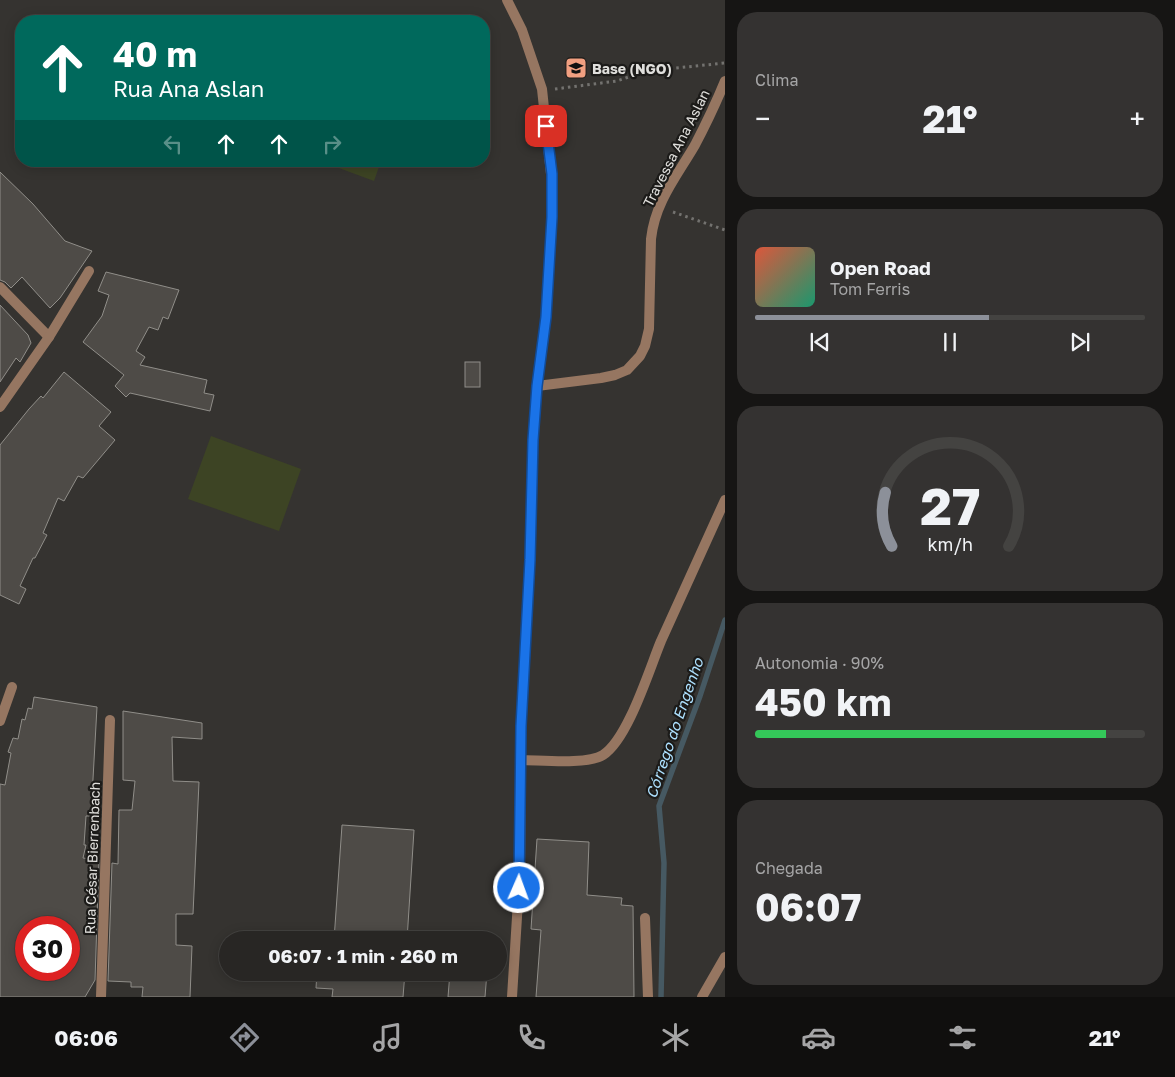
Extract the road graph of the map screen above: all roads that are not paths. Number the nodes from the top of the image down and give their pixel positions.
1 (507, 0) edge
2 (725, 81) edge
3 (89, 271) dead end
4 (0, 287) edge
5 (49, 337) junction
6 (537, 386) junction
7 (0, 407) edge
8 (725, 500) edge
9 (12, 687) dead end
10 (110, 720) dead end
11 (0, 721) edge
12 (520, 760) junction
13 (644, 918) dead end
14 (725, 957) edge
15 (101, 997) edge
16 (512, 997) edge
17 (648, 997) edge
18 (702, 997) edge

1 - 6 street
2 - 6 street, Travessa Ana Aslan
3 - 5 street
4 - 5 street
5 - 7 street
6 - 12 street
8 - 12 street
9 - 11 street
10 - 15 street, Rua César Bierrenbach
12 - 16 street
13 - 17 street
14 - 18 street

